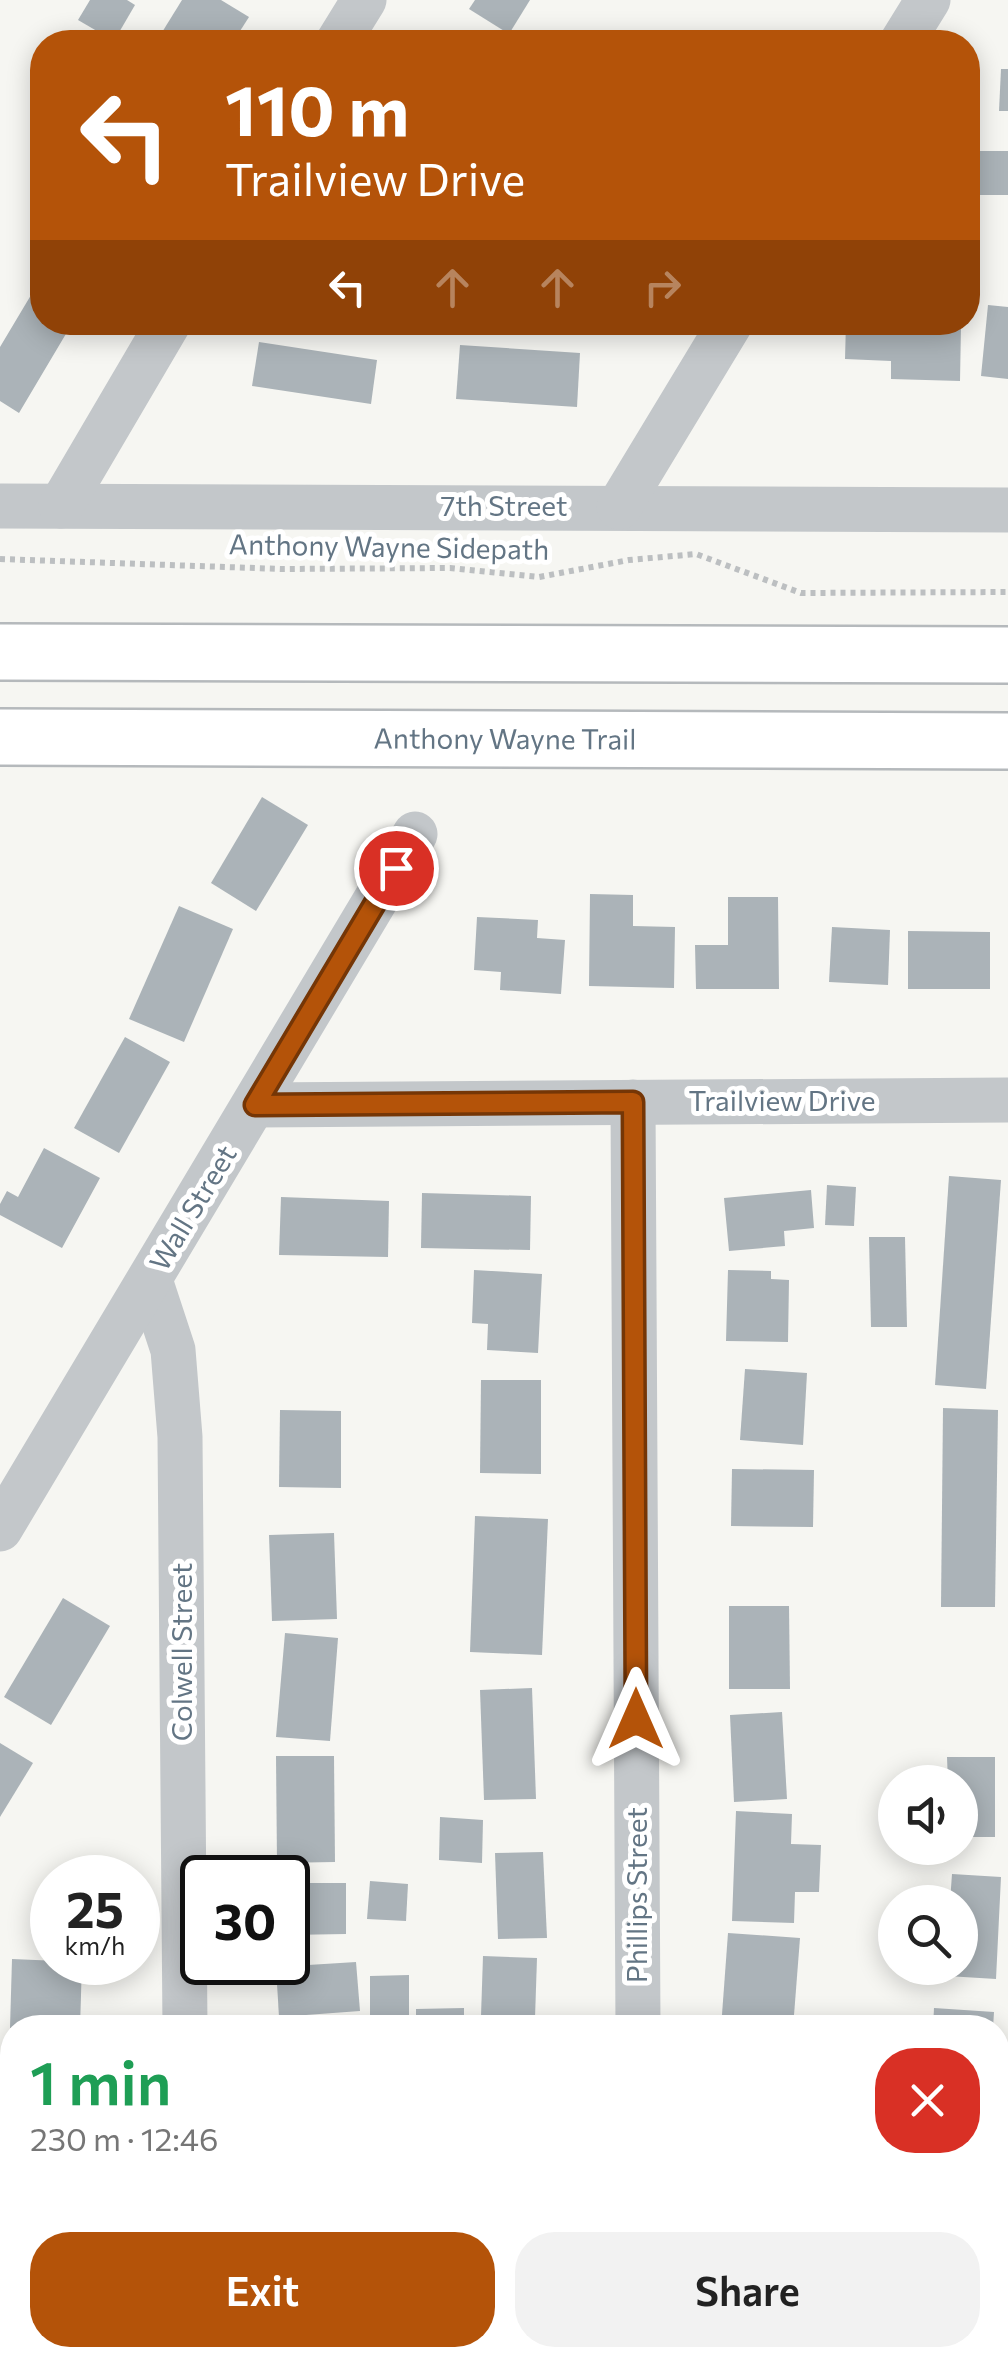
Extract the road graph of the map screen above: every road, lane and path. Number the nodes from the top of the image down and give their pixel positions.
1 (364, 0) edge
2 (928, 0) edge
3 (345, 30) edge
4 (909, 30) edge
5 (161, 335) edge
6 (724, 335) edge
7 (0, 506) edge
8 (61, 506) junction
9 (619, 506) junction
10 (1008, 510) edge
11 (0, 559) edge
12 (1008, 592) edge
13 (0, 652) edge
14 (1008, 655) edge
15 (0, 736) edge
16 (1008, 741) edge
17 (416, 834) dead end
18 (1008, 1100) edge
19 (633, 1102) junction
20 (255, 1105) junction
21 (150, 1280) junction
22 (0, 1529) edge
23 (185, 2015) edge
24 (638, 2015) edge

1 - 3 street
2 - 4 street
5 - 8 street
6 - 9 street
7 - 8 street, 7th Street
8 - 9 street, 7th Street
9 - 10 street, 7th Street
11 - 12 path, Anthony Wayne Sidepath
13 - 14 highway
15 - 16 highway, Anthony Wayne Trail
17 - 20 street, Wall Street
18 - 19 street, Trailview Drive
19 - 20 street, Trailview Drive
19 - 24 street, Phillips Street
20 - 21 street, Wall Street
21 - 22 street, Wall Street
21 - 23 street, Colwell Street

